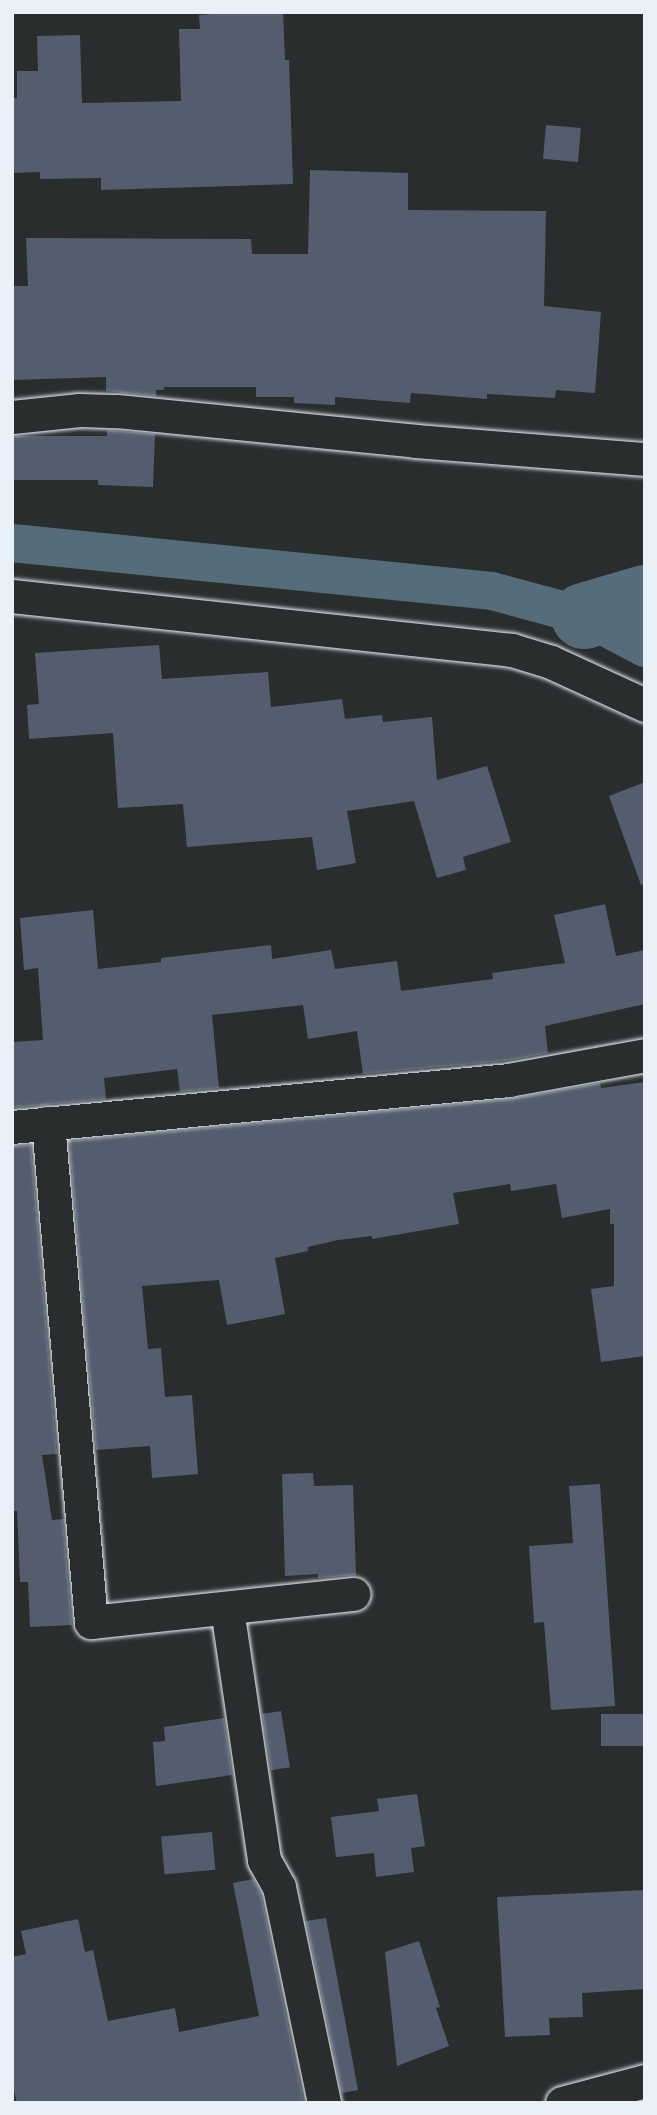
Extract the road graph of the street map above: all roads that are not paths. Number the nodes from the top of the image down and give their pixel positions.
1 (12, 416) edge
2 (645, 459) edge
3 (12, 596) edge
4 (645, 705) edge
5 (645, 1055) edge
6 (48, 1124) junction
7 (12, 1127) edge
8 (354, 1594) dead end
9 (227, 1609) junction
10 (643, 2086) edge
11 (324, 2103) edge
12 (562, 2103) edge

1 - 2 street
3 - 4 street
5 - 6 street
6 - 7 street
6 - 9 street
8 - 9 street
9 - 11 street
10 - 12 street

